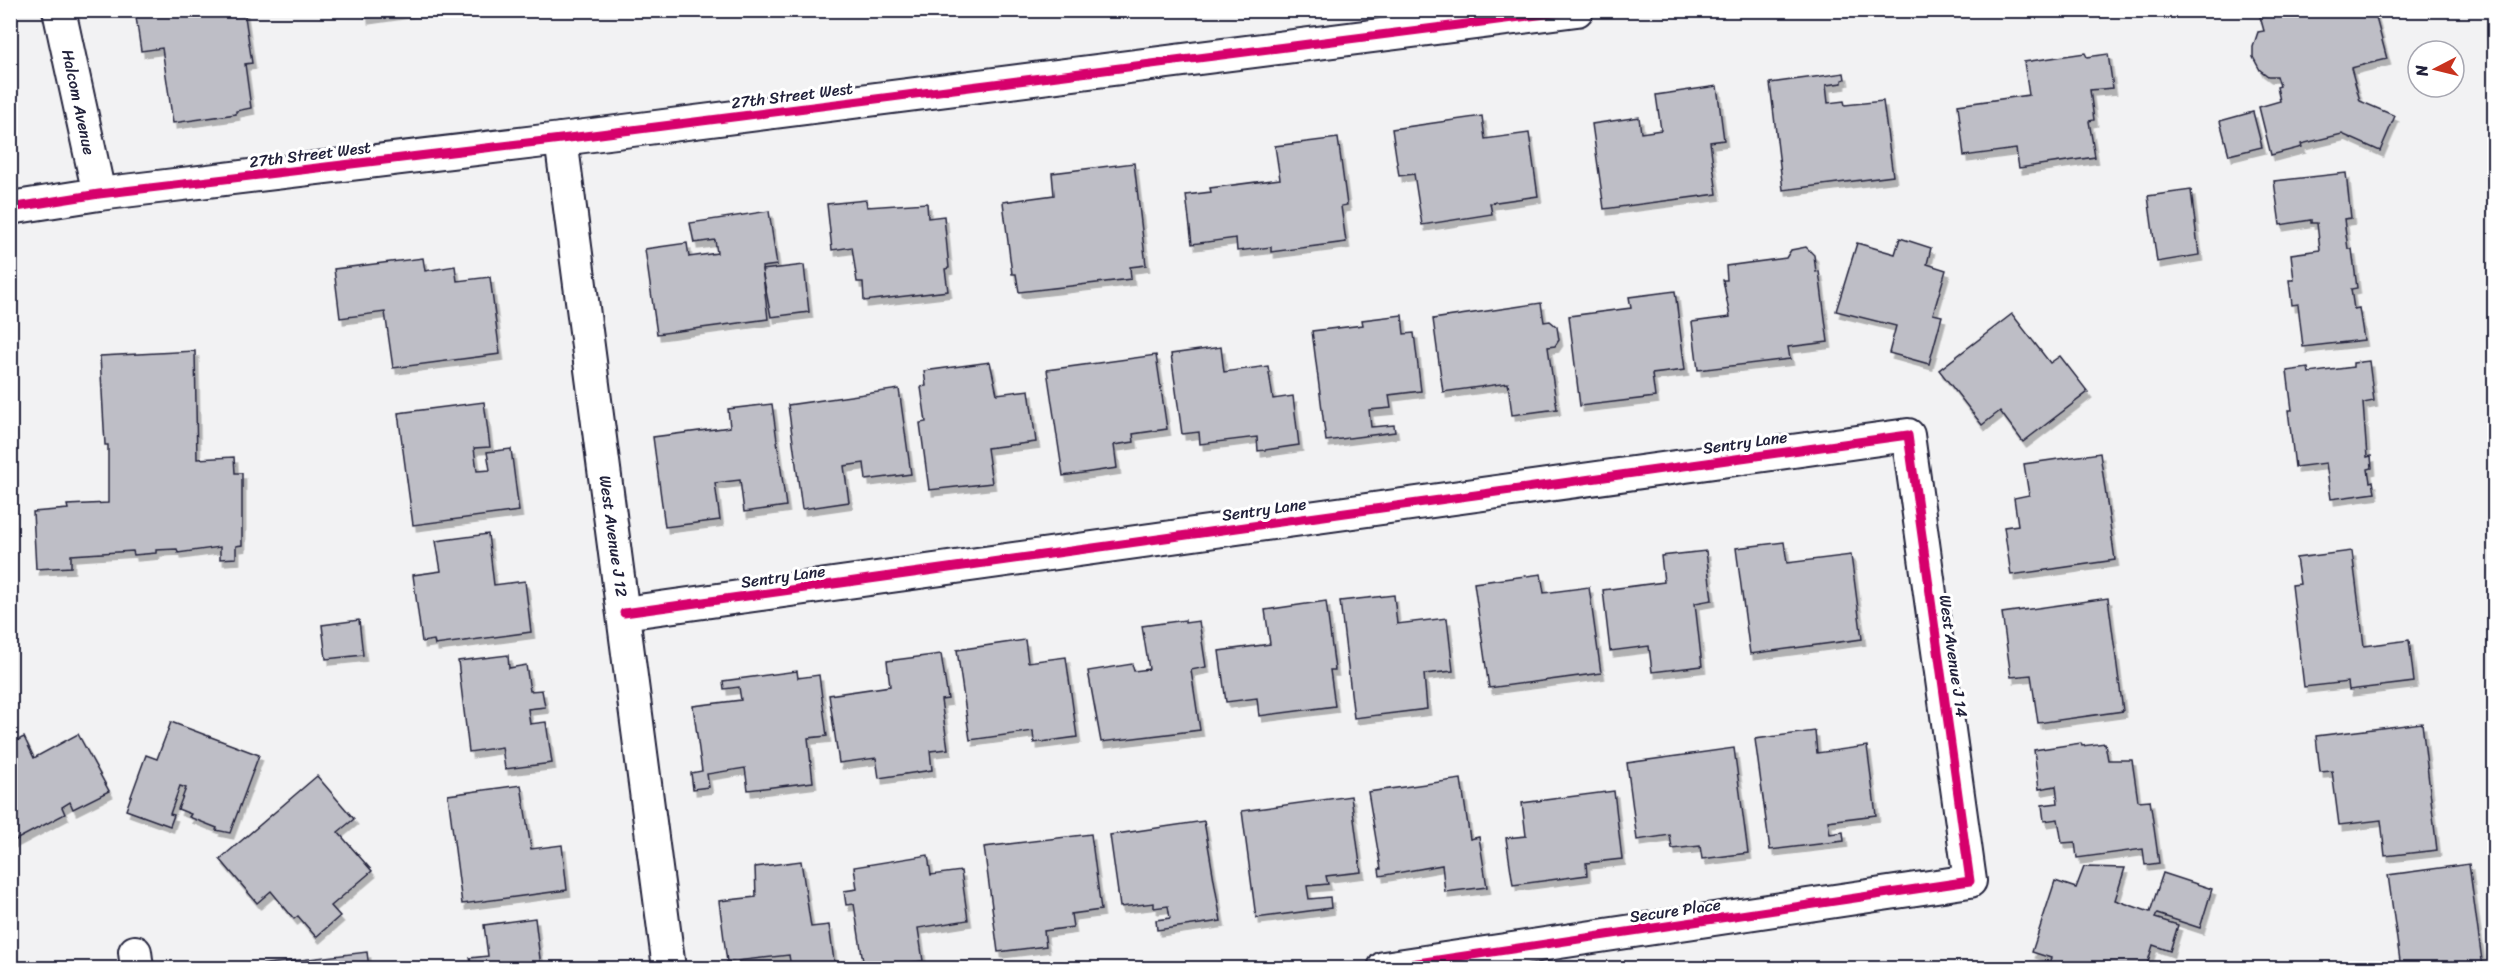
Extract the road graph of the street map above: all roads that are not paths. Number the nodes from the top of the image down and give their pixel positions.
1 (58, 10) edge
2 (1578, 10) edge
3 (561, 139) junction
4 (99, 194) junction
5 (10, 208) edge
6 (1908, 435) joint
7 (624, 614) junction
8 (1970, 881) joint
9 (669, 969) edge
10 (1384, 969) edge

1 - 4 street, Halcom Avenue
2 - 3 street, 27th Street West
3 - 4 street, 27th Street West
3 - 7 street, West Avenue J 12
4 - 5 street, 27th Street West
6 - 7 street, Sentry Lane
6 - 8 street, West Avenue J 14
7 - 9 street, West Avenue J 12
8 - 10 street, Secure Place

